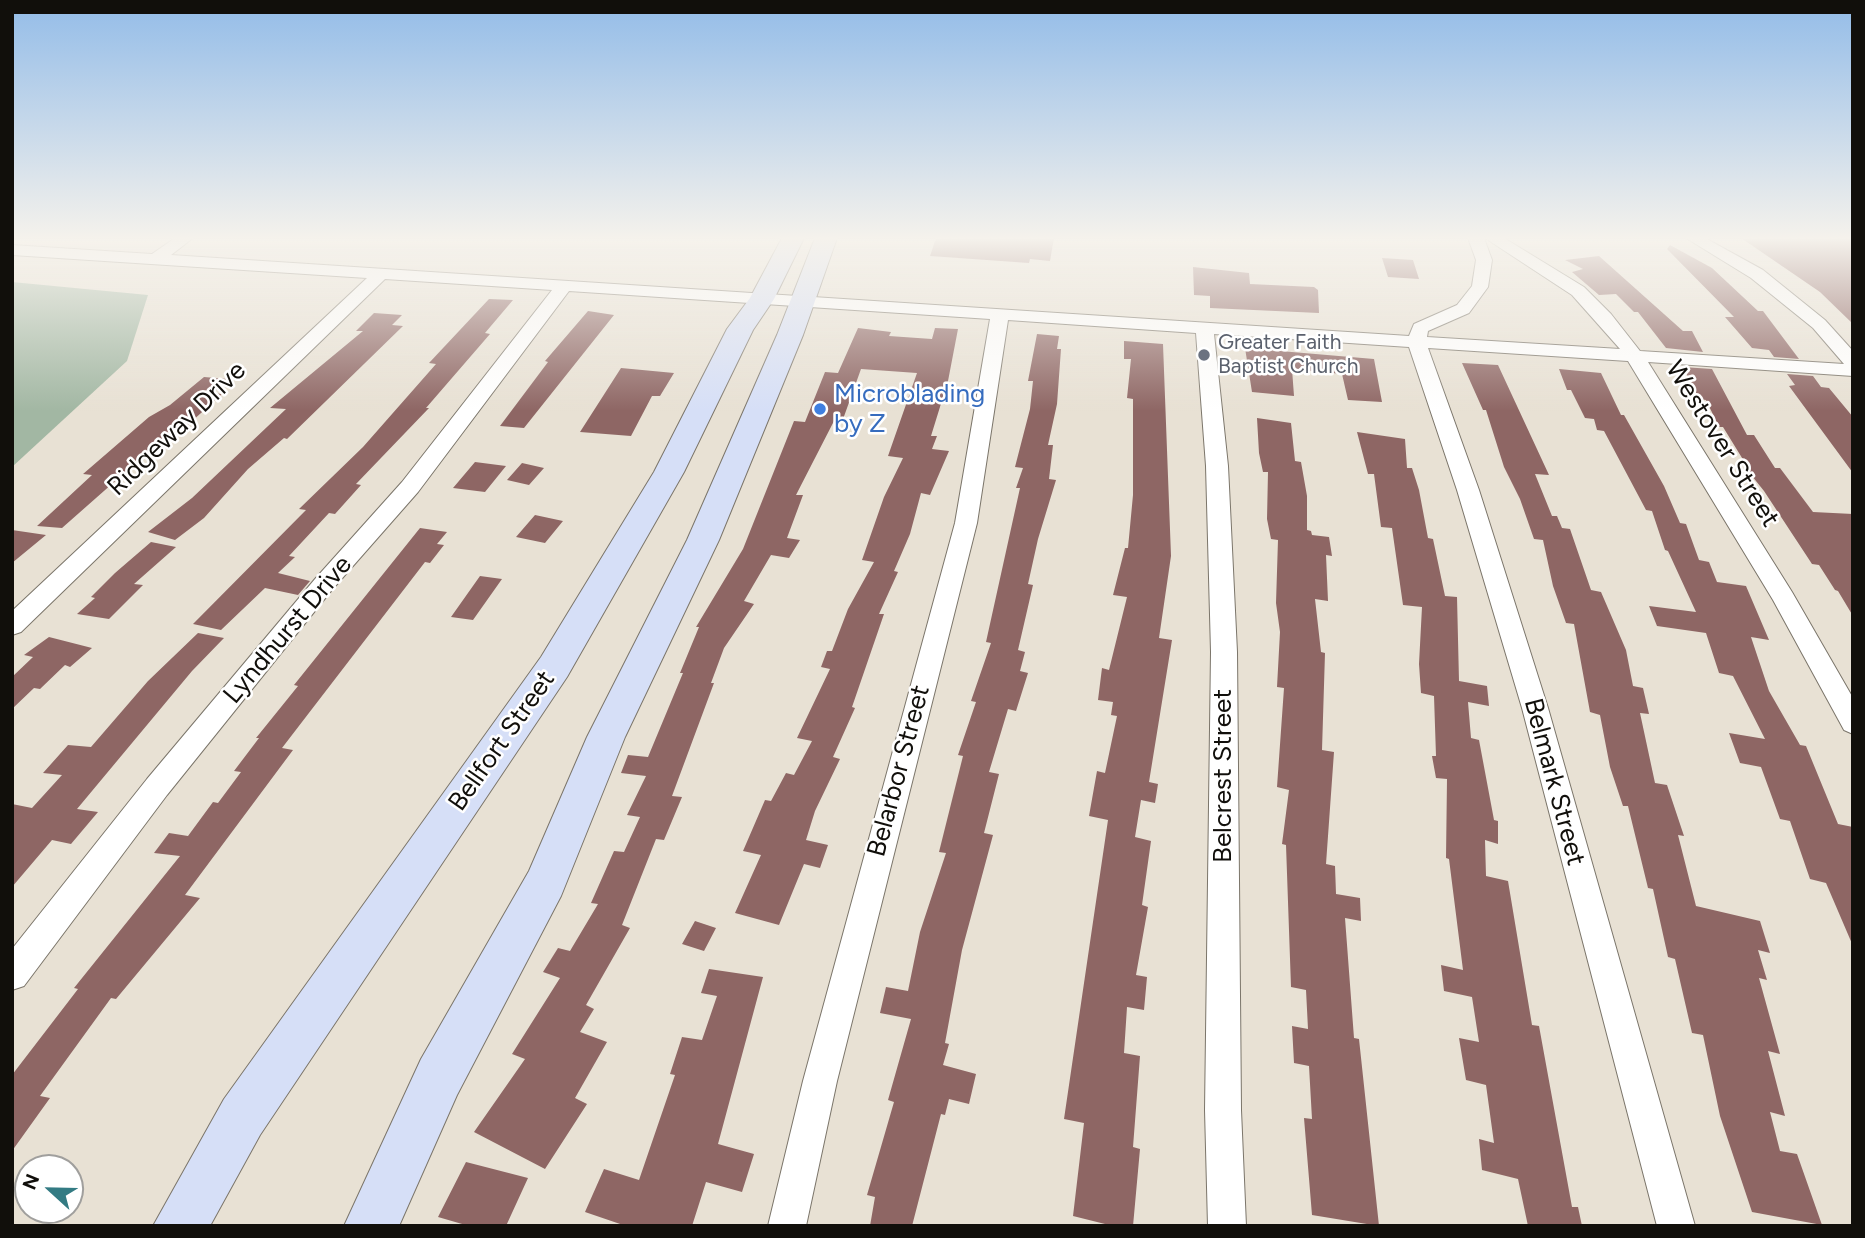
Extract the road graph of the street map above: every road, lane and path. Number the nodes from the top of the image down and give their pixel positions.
1 (358, 296) edge
2 (557, 296) edge
3 (713, 296) edge
4 (764, 296) edge
5 (803, 296) edge
6 (1474, 296) edge
7 (1583, 296) edge
8 (1784, 296) edge
9 (762, 299) junction
10 (800, 302) junction
11 (1000, 315) junction
12 (1204, 327) junction
13 (1417, 342) junction
14 (1635, 357) junction
15 (1853, 363) edge
16 (1853, 370) edge
17 (12, 626) edge
18 (1853, 723) edge
19 (12, 975) edge
20 (180, 1226) edge
21 (371, 1226) edge
22 (787, 1226) edge
23 (1227, 1226) edge
24 (1676, 1226) edge

1 - 17 street, Ridgeway Drive
2 - 19 street, Lyndhurst Drive
3 - 9 street
4 - 9 main road, Bellfort Street
5 - 10 main road
6 - 13 street
7 - 14 street, Westover Street
8 - 15 street
9 - 10 street
9 - 20 main road, Bellfort Street
10 - 11 street
10 - 21 main road
11 - 12 street
11 - 22 street, Belarbor Street
12 - 13 street
12 - 23 street, Belcrest Street
13 - 14 street
13 - 24 street, Belmark Street
14 - 16 street
14 - 18 street, Westover Street

